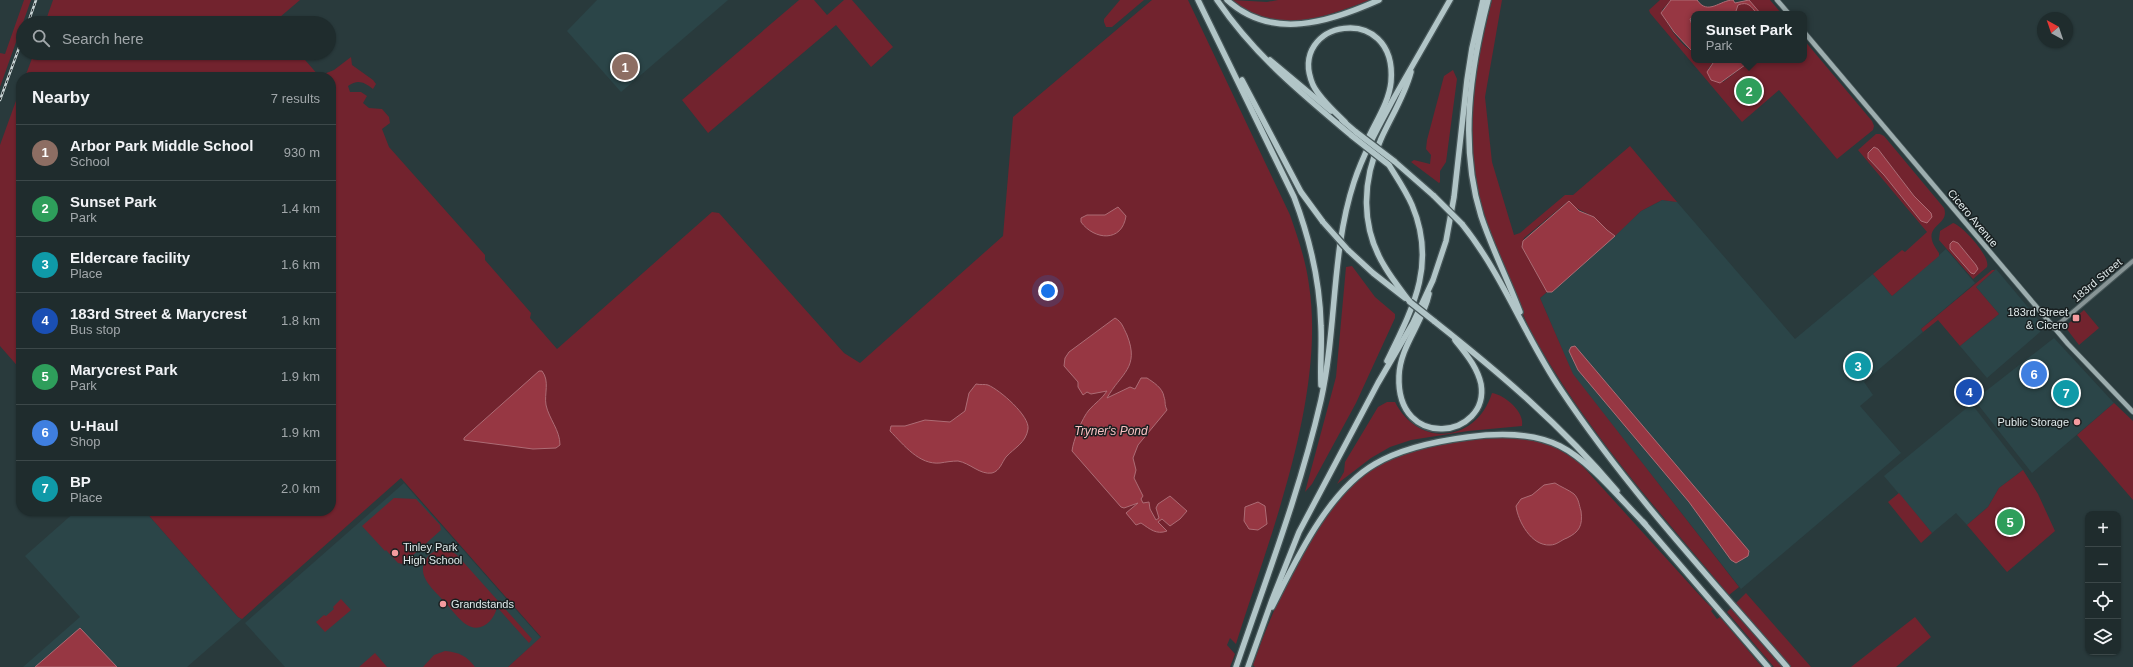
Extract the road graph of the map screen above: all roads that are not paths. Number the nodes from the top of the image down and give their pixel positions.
1 (1198, 0) edge
2 (1217, 0) edge
3 (1227, 0) edge
4 (1379, 0) edge
5 (1450, 0) edge
6 (1483, 0) edge
7 (1488, 0) edge
8 (1777, 0) edge
9 (1786, 11) edge
10 (1807, 36) edge
11 (1220, 43) junction
12 (1252, 45) junction
13 (1413, 64) junction
14 (1345, 122) junction
15 (1354, 134) junction
16 (1392, 163) junction
17 (1355, 179) junction
18 (2133, 261) edge
19 (1433, 280) junction
20 (1398, 290) junction
21 (2054, 328) junction
22 (1450, 333) junction
23 (1528, 335) junction
24 (1378, 383) junction
25 (1321, 399) junction
26 (2133, 412) edge
27 (1645, 524) junction
28 (1262, 627) junction
29 (1236, 667) edge
30 (1248, 667) edge
31 (1768, 667) edge
32 (1787, 667) edge

1 - 11 highway
2 - 12 highway
3 - 4 highway
5 - 13 highway
6 - 19 highway
7 - 23 highway
8 - 9 main road
10 - 21 main road, Cicero Avenue
11 - 20 highway, bridge
11 - 25 highway
12 - 14 highway
12 - 15 highway
13 - 17 highway
13 - 20 highway
14 - 15 highway
14 - 17 highway
15 - 16 highway, bridge
16 - 23 highway, bridge
16 - 24 highway
17 - 25 highway
18 - 21 main road, 183rd Street
19 - 22 highway
19 - 24 highway
20 - 22 highway, bridge
21 - 26 main road, Cicero Avenue
22 - 27 highway
23 - 32 highway
24 - 28 highway
25 - 29 highway
27 - 28 highway
27 - 31 highway
28 - 30 highway

